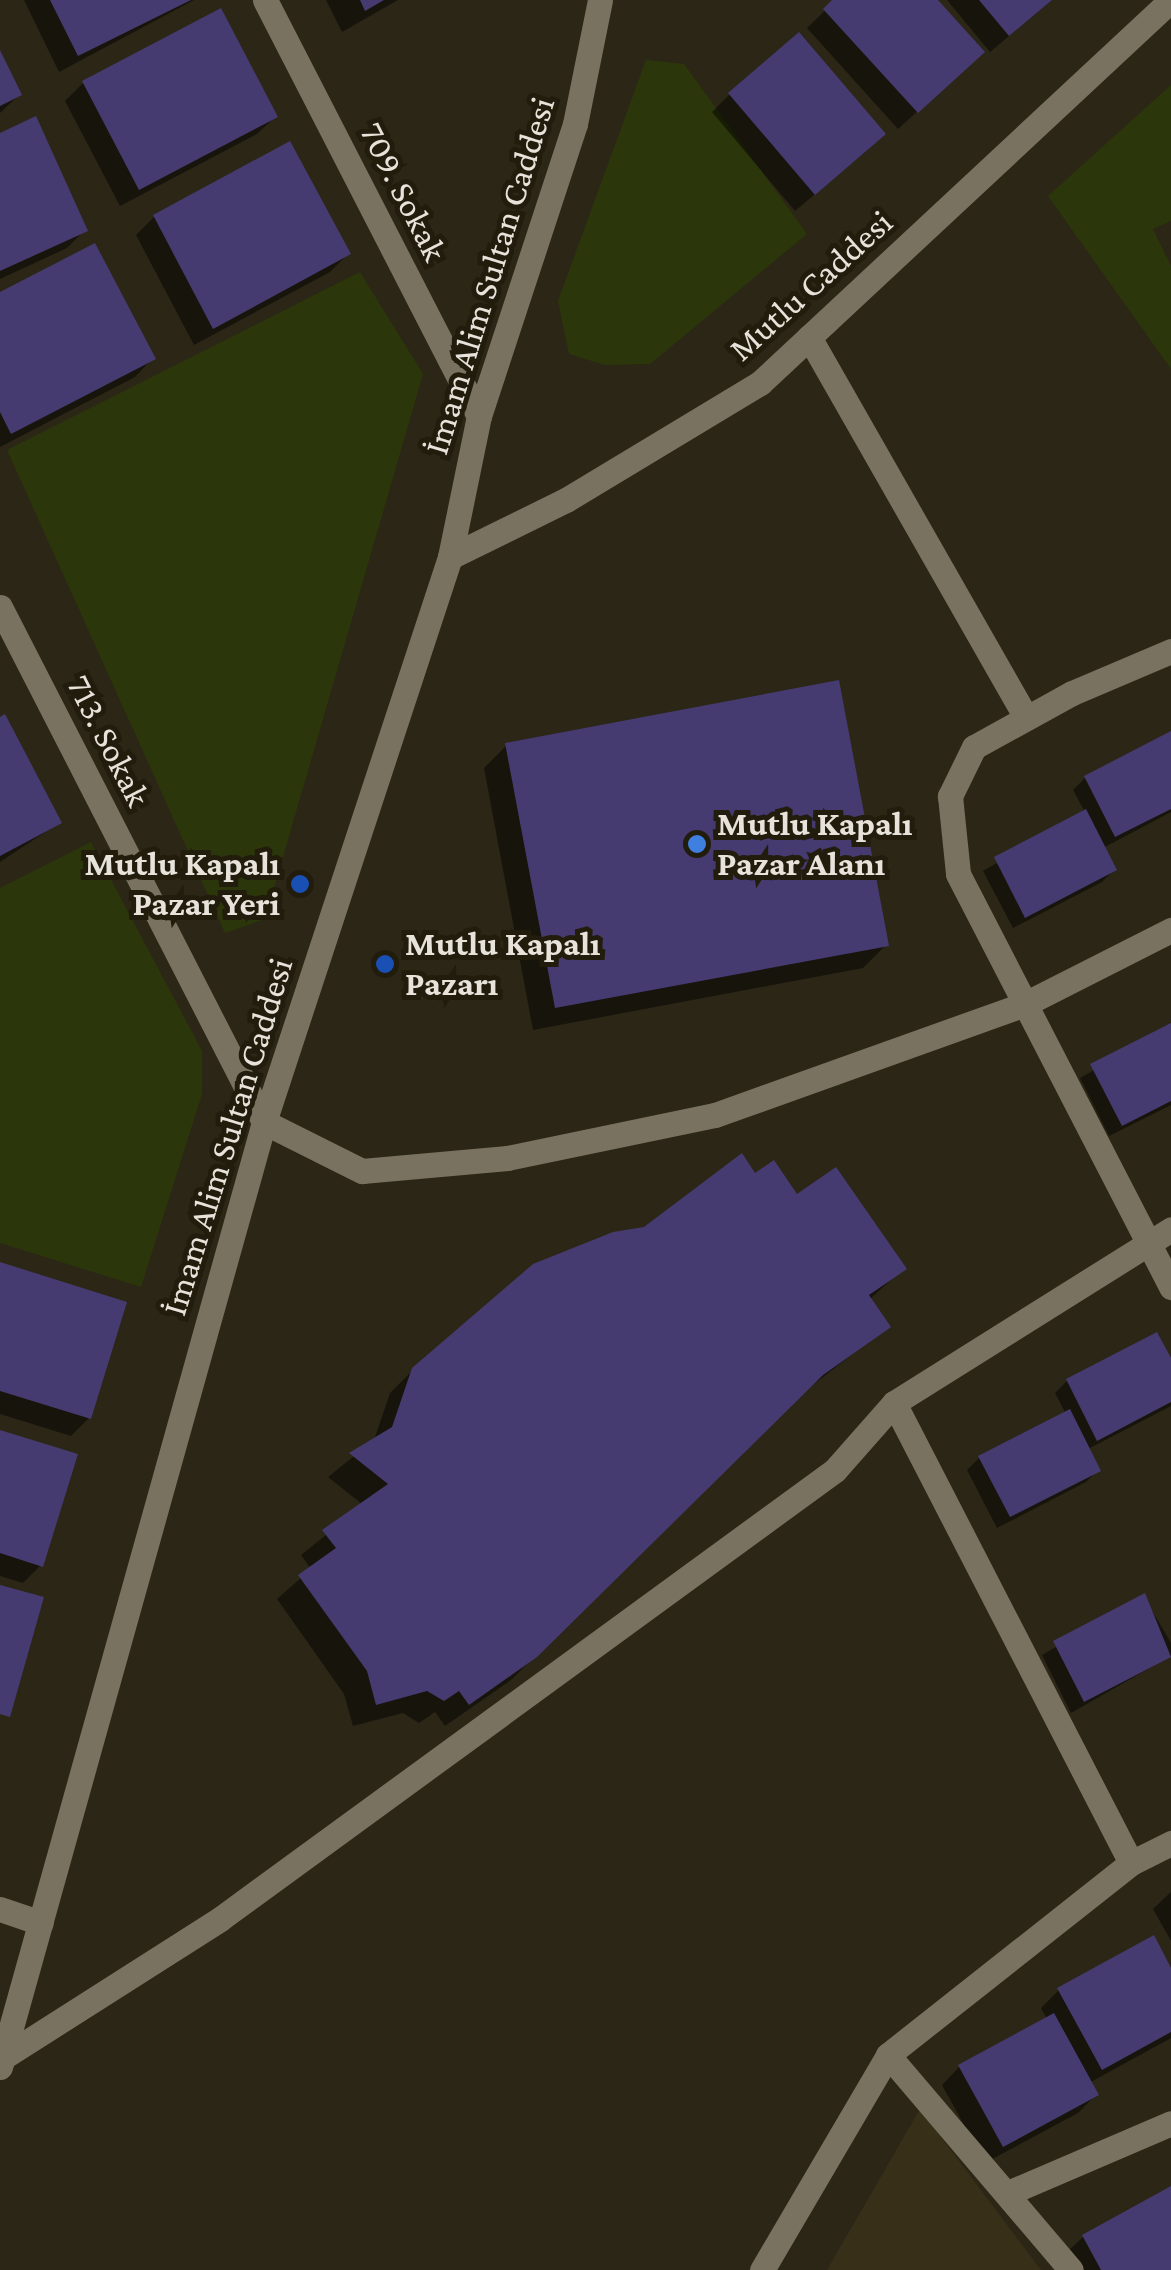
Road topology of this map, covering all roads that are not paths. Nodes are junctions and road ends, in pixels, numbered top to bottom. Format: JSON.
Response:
{"nodes":[{"id":1,"x":266,"y":0,"type":"edge"},
{"id":2,"x":600,"y":0,"type":"edge"},
{"id":3,"x":1171,"y":0,"type":"edge"},
{"id":4,"x":809,"y":337,"type":"junction"},
{"id":5,"x":479,"y":416,"type":"junction"},
{"id":6,"x":450,"y":557,"type":"junction"},
{"id":7,"x":0,"y":607,"type":"edge"},
{"id":8,"x":1171,"y":652,"type":"edge"},
{"id":9,"x":1026,"y":718,"type":"junction"},
{"id":10,"x":1171,"y":930,"type":"edge"},
{"id":11,"x":1023,"y":1005,"type":"junction"},
{"id":12,"x":264,"y":1122,"type":"junction"},
{"id":13,"x":1171,"y":1229,"type":"edge"},
{"id":14,"x":1146,"y":1242,"type":"junction"},
{"id":15,"x":1171,"y":1288,"type":"edge"},
{"id":16,"x":894,"y":1403,"type":"junction"},
{"id":17,"x":1171,"y":1843,"type":"edge"},
{"id":18,"x":1131,"y":1863,"type":"junction"},
{"id":19,"x":0,"y":1909,"type":"edge"},
{"id":20,"x":40,"y":1923,"type":"junction"},
{"id":21,"x":888,"y":2056,"type":"junction"},
{"id":22,"x":1,"y":2062,"type":"edge"},
{"id":23,"x":1171,"y":2123,"type":"edge"},
{"id":24,"x":1008,"y":2193,"type":"junction"},
{"id":25,"x":762,"y":2270,"type":"edge"},
{"id":26,"x":1071,"y":2270,"type":"edge"}],
"edges":[{"from":1,"to":5,"type":"street","name":"709. Sokak"},
{"from":2,"to":5,"type":"street","name":"İmam Alim Sultan Caddesi"},
{"from":3,"to":4,"type":"street","name":"Mutlu Caddesi"},
{"from":4,"to":6,"type":"street","name":"Mutlu Caddesi"},
{"from":4,"to":9,"type":"street"},
{"from":5,"to":6,"type":"street","name":"İmam Alim Sultan Caddesi"},
{"from":6,"to":12,"type":"street","name":"İmam Alim Sultan Caddesi"},
{"from":7,"to":12,"type":"street","name":"713. Sokak"},
{"from":8,"to":9,"type":"street"},
{"from":9,"to":11,"type":"street"},
{"from":10,"to":11,"type":"street"},
{"from":11,"to":12,"type":"street"},
{"from":11,"to":14,"type":"street"},
{"from":12,"to":20,"type":"street","name":"İmam Alim Sultan Caddesi"},
{"from":13,"to":14,"type":"street"},
{"from":14,"to":15,"type":"street"},
{"from":14,"to":16,"type":"street"},
{"from":16,"to":18,"type":"street"},
{"from":16,"to":22,"type":"street"},
{"from":17,"to":18,"type":"street"},
{"from":18,"to":21,"type":"street"},
{"from":19,"to":20,"type":"street"},
{"from":20,"to":22,"type":"street","name":"İmam Alim Sultan Caddesi"},
{"from":21,"to":24,"type":"street"},
{"from":21,"to":25,"type":"street"},
{"from":23,"to":24,"type":"street"},
{"from":24,"to":26,"type":"street"}]}
